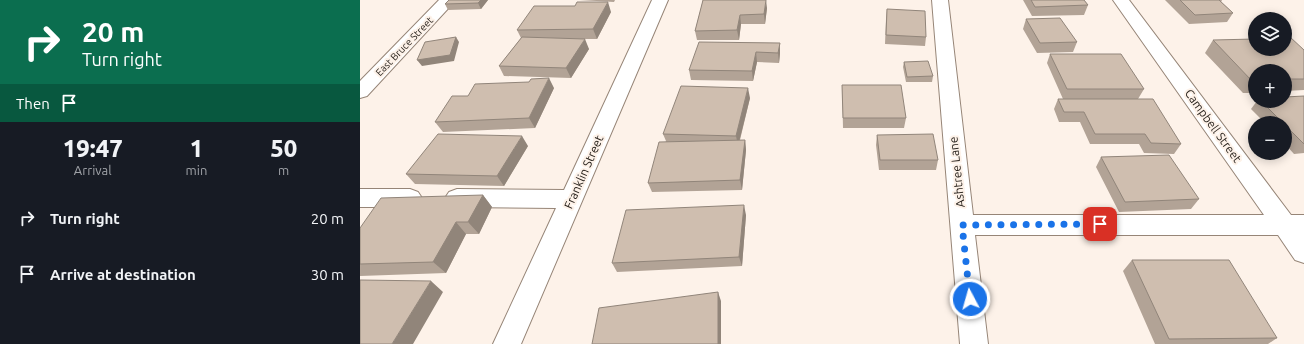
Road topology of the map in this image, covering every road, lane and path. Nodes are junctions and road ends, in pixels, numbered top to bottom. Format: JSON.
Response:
{"nodes":[{"id":1,"x":448,"y":0,"type":"edge"},
{"id":2,"x":660,"y":0,"type":"edge"},
{"id":3,"x":940,"y":0,"type":"edge"},
{"id":4,"x":1122,"y":0,"type":"edge"},
{"id":5,"x":362,"y":87,"type":"edge"},
{"id":6,"x":360,"y":198,"type":"edge"},
{"id":7,"x":572,"y":199,"type":"junction"},
{"id":8,"x":962,"y":225,"type":"junction"},
{"id":9,"x":1294,"y":225,"type":"edge"},
{"id":10,"x":1304,"y":252,"type":"edge"},
{"id":11,"x":507,"y":344,"type":"edge"},
{"id":12,"x":974,"y":344,"type":"edge"}],
"edges":[{"from":1,"to":5,"type":"street","name":"East Bruce Street"},
{"from":2,"to":7,"type":"street","name":"Franklin Street"},
{"from":3,"to":8,"type":"street","name":"Ashtree Lane"},
{"from":4,"to":9,"type":"street","name":"Campbell Street"},
{"from":6,"to":7,"type":"street"},
{"from":7,"to":11,"type":"street","name":"Franklin Street"},
{"from":8,"to":9,"type":"street"},
{"from":8,"to":12,"type":"street","name":"Ashtree Lane"},
{"from":9,"to":10,"type":"street","name":"Campbell Street"}]}
